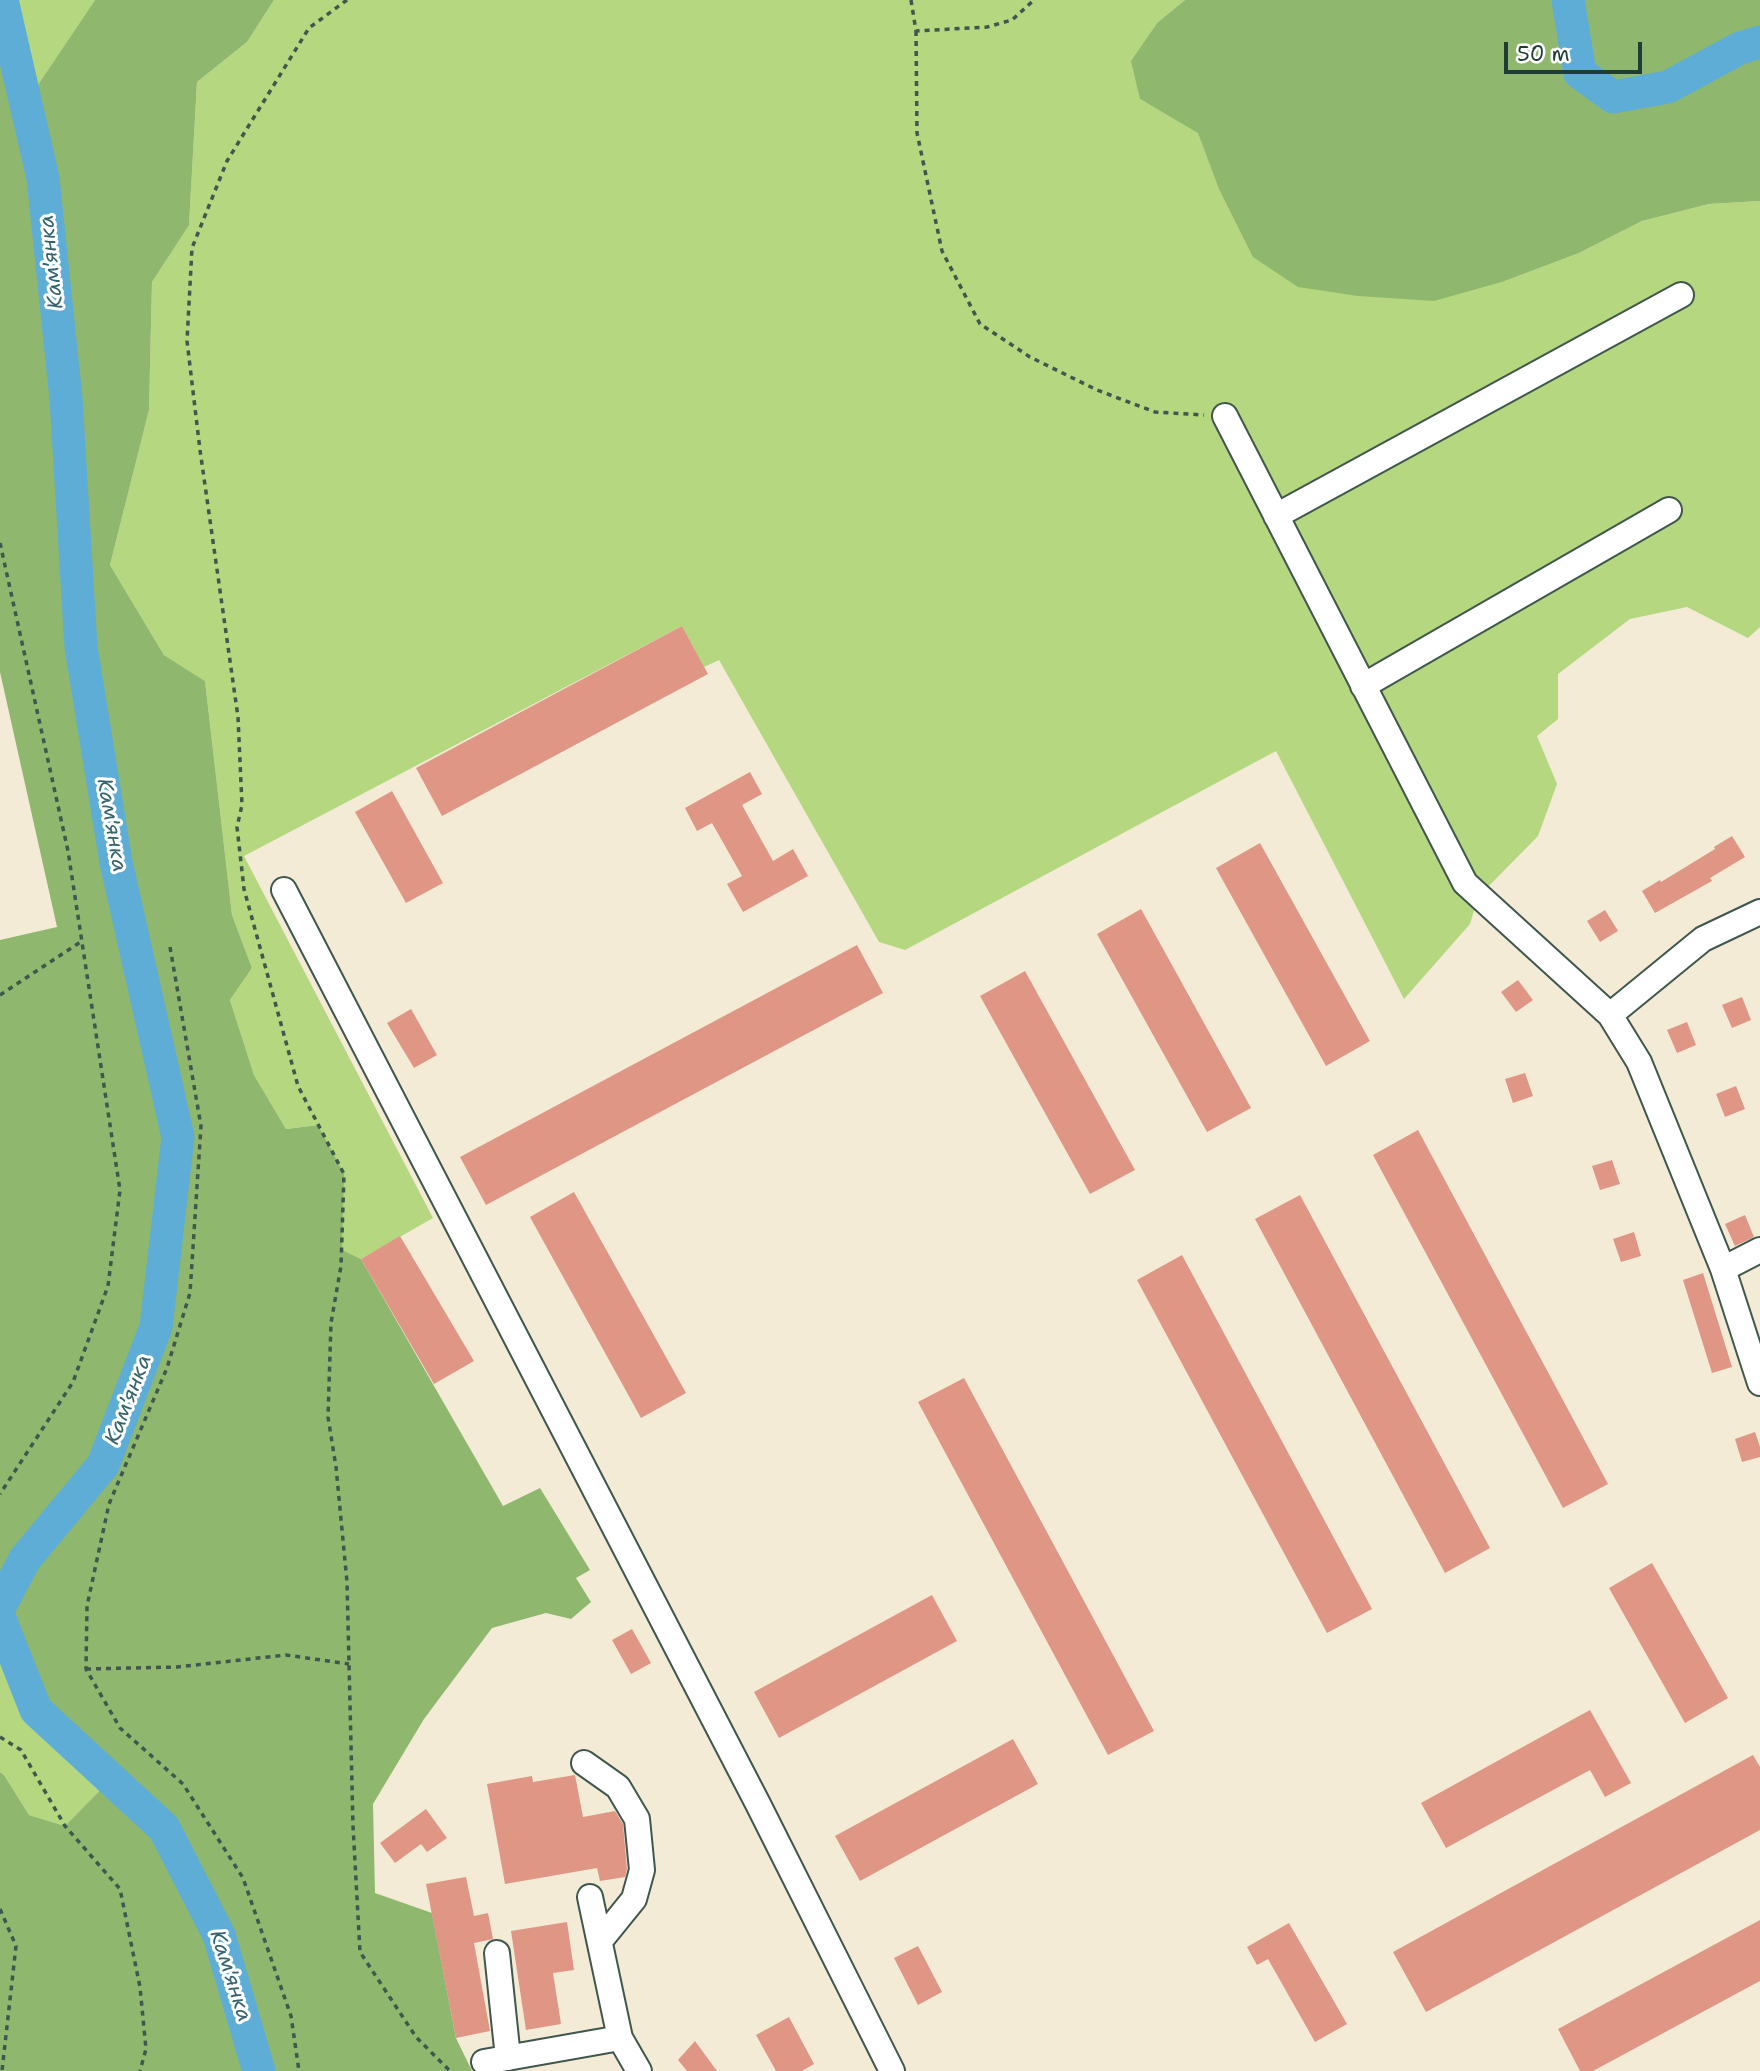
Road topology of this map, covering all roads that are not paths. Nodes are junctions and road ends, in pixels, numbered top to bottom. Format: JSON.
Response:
{"nodes":[{"id":1,"x":1681,"y":295,"type":"dead end"},
{"id":2,"x":1224,"y":416,"type":"road end"},
{"id":3,"x":1669,"y":510,"type":"dead end"},
{"id":4,"x":1276,"y":516,"type":"junction"},
{"id":5,"x":1363,"y":686,"type":"junction"},
{"id":6,"x":284,"y":890,"type":"dead end"},
{"id":7,"x":1760,"y":912,"type":"edge"},
{"id":8,"x":1610,"y":1015,"type":"junction"},
{"id":9,"x":1760,"y":1250,"type":"edge"},
{"id":10,"x":1723,"y":1269,"type":"junction"},
{"id":11,"x":1760,"y":1383,"type":"edge"},
{"id":12,"x":584,"y":1763,"type":"dead end"},
{"id":13,"x":590,"y":1897,"type":"dead end"},
{"id":14,"x":600,"y":1941,"type":"junction"},
{"id":15,"x":497,"y":1953,"type":"dead end"},
{"id":16,"x":620,"y":2038,"type":"junction"},
{"id":17,"x":639,"y":2071,"type":"edge"},
{"id":18,"x":892,"y":2071,"type":"edge"}],
"edges":[{"from":1,"to":4,"type":"street"},
{"from":2,"to":4,"type":"street"},
{"from":3,"to":5,"type":"street"},
{"from":4,"to":5,"type":"street"},
{"from":5,"to":8,"type":"street"},
{"from":6,"to":18,"type":"street"},
{"from":7,"to":8,"type":"street"},
{"from":8,"to":10,"type":"street"},
{"from":9,"to":10,"type":"street"},
{"from":10,"to":11,"type":"street"},
{"from":12,"to":14,"type":"street"},
{"from":13,"to":14,"type":"street"},
{"from":14,"to":16,"type":"street"},
{"from":15,"to":16,"type":"street"},
{"from":16,"to":17,"type":"street"}]}
